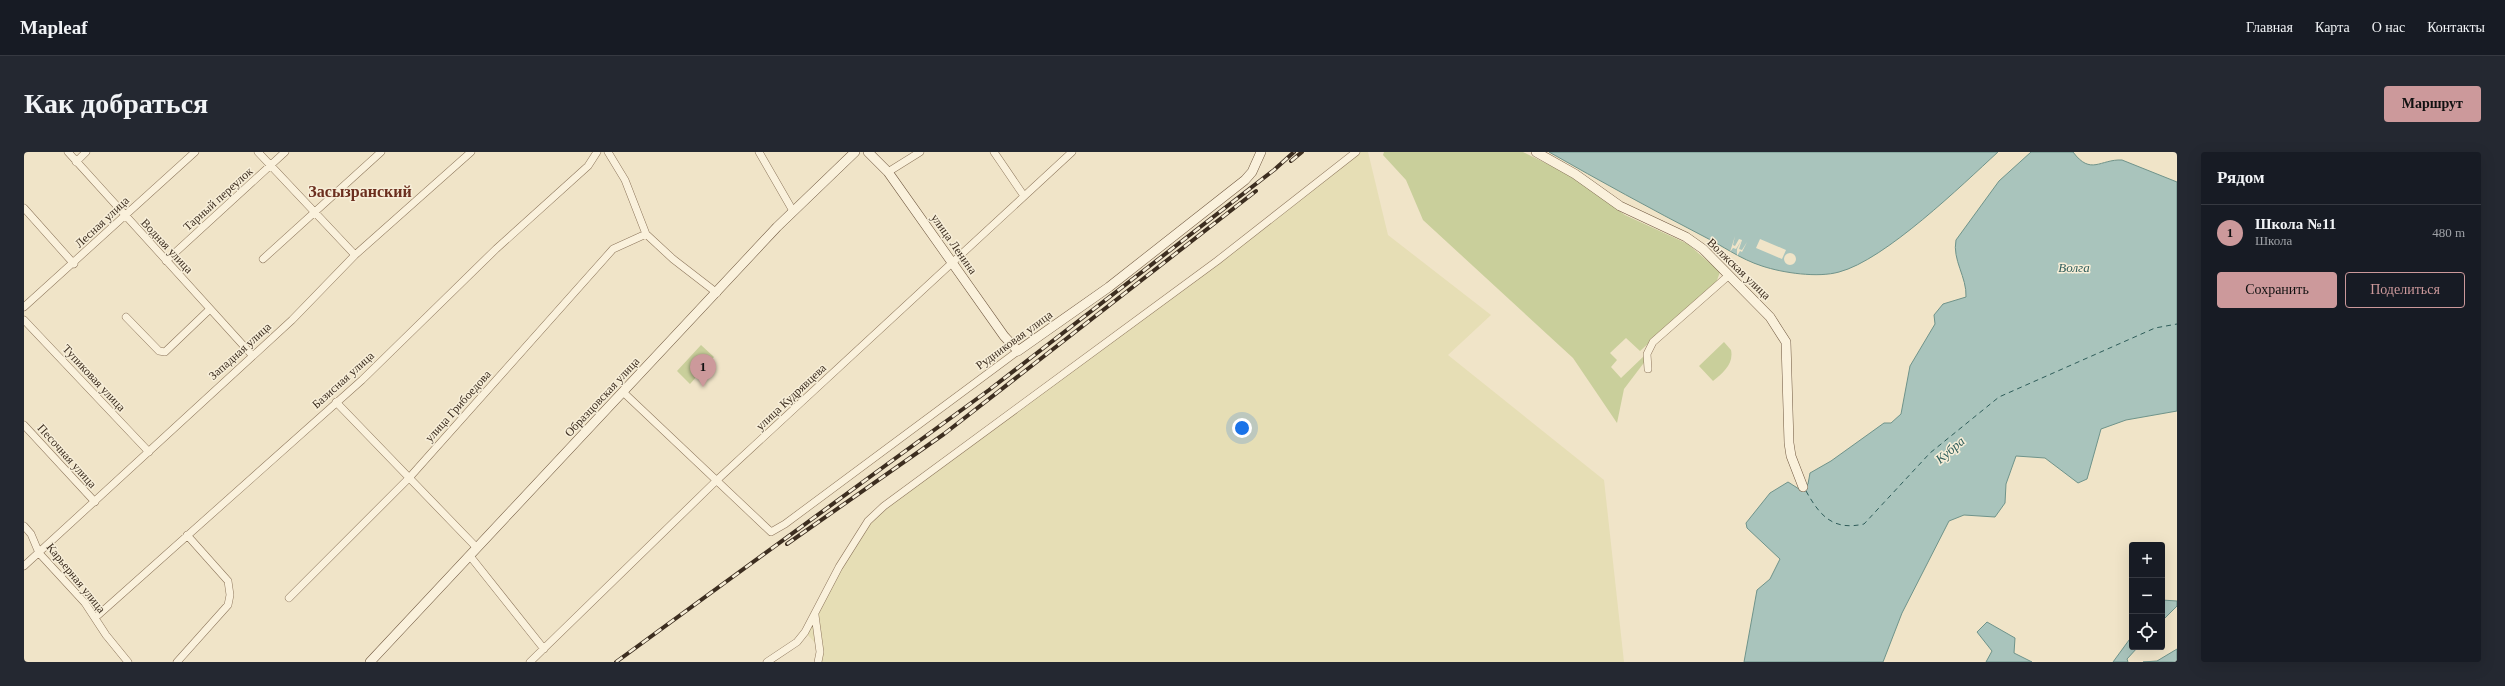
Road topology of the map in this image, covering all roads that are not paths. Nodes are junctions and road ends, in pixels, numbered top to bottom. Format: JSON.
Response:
{"nodes":[{"id":1,"x":68,"y":152,"type":"edge"},
{"id":2,"x":86,"y":152,"type":"edge"},
{"id":3,"x":195,"y":152,"type":"edge"},
{"id":4,"x":258,"y":152,"type":"edge"},
{"id":5,"x":285,"y":152,"type":"edge"},
{"id":6,"x":382,"y":152,"type":"edge"},
{"id":7,"x":471,"y":152,"type":"edge"},
{"id":8,"x":597,"y":152,"type":"edge"},
{"id":9,"x":608,"y":152,"type":"edge"},
{"id":10,"x":759,"y":152,"type":"edge"},
{"id":11,"x":855,"y":152,"type":"edge"},
{"id":12,"x":868,"y":152,"type":"edge"},
{"id":13,"x":920,"y":152,"type":"edge"},
{"id":14,"x":994,"y":152,"type":"edge"},
{"id":15,"x":1072,"y":152,"type":"edge"},
{"id":16,"x":1261,"y":152,"type":"edge"},
{"id":17,"x":1356,"y":152,"type":"edge"},
{"id":18,"x":1536,"y":152,"type":"edge"},
{"id":19,"x":76,"y":162,"type":"junction"},
{"id":20,"x":271,"y":166,"type":"junction"},
{"id":21,"x":888,"y":172,"type":"junction"},
{"id":22,"x":1024,"y":196,"type":"junction"},
{"id":23,"x":24,"y":208,"type":"edge"},
{"id":24,"x":315,"y":212,"type":"junction"},
{"id":25,"x":793,"y":212,"type":"junction"},
{"id":26,"x":124,"y":216,"type":"junction"},
{"id":27,"x":646,"y":234,"type":"junction"},
{"id":28,"x":355,"y":255,"type":"junction"},
{"id":29,"x":263,"y":259,"type":"dead end"},
{"id":30,"x":166,"y":261,"type":"junction"},
{"id":31,"x":952,"y":263,"type":"junction"},
{"id":32,"x":74,"y":264,"type":"junction"},
{"id":33,"x":1728,"y":276,"type":"junction"},
{"id":34,"x":717,"y":293,"type":"junction"},
{"id":35,"x":24,"y":307,"type":"edge"},
{"id":36,"x":210,"y":310,"type":"junction"},
{"id":37,"x":126,"y":317,"type":"dead end"},
{"id":38,"x":24,"y":320,"type":"edge"},
{"id":39,"x":1018,"y":351,"type":"junction"},
{"id":40,"x":252,"y":355,"type":"junction"},
{"id":41,"x":1648,"y":369,"type":"dead end"},
{"id":42,"x":623,"y":392,"type":"junction"},
{"id":43,"x":336,"y":402,"type":"junction"},
{"id":44,"x":24,"y":425,"type":"edge"},
{"id":45,"x":149,"y":452,"type":"junction"},
{"id":46,"x":409,"y":478,"type":"junction"},
{"id":47,"x":717,"y":480,"type":"junction"},
{"id":48,"x":1803,"y":487,"type":"dead end"},
{"id":49,"x":95,"y":502,"type":"junction"},
{"id":50,"x":24,"y":526,"type":"edge"},
{"id":51,"x":186,"y":535,"type":"junction"},
{"id":52,"x":477,"y":548,"type":"junction"},
{"id":53,"x":39,"y":553,"type":"junction"},
{"id":54,"x":470,"y":556,"type":"junction"},
{"id":55,"x":24,"y":566,"type":"edge"},
{"id":56,"x":289,"y":598,"type":"dead end"},
{"id":57,"x":815,"y":614,"type":"junction"},
{"id":58,"x":96,"y":617,"type":"junction"},
{"id":59,"x":544,"y":649,"type":"junction"},
{"id":60,"x":128,"y":662,"type":"edge"},
{"id":61,"x":177,"y":662,"type":"edge"},
{"id":62,"x":370,"y":662,"type":"edge"},
{"id":63,"x":530,"y":662,"type":"edge"},
{"id":64,"x":767,"y":662,"type":"edge"},
{"id":65,"x":818,"y":662,"type":"edge"}],
"edges":[{"from":1,"to":19,"type":"street","name":"Водная улица"},
{"from":2,"to":19,"type":"street"},
{"from":3,"to":26,"type":"street","name":"Лесная улица"},
{"from":4,"to":20,"type":"street"},
{"from":5,"to":20,"type":"street","name":"Тарный переулок"},
{"from":6,"to":24,"type":"street"},
{"from":7,"to":28,"type":"street","name":"Западная улица"},
{"from":8,"to":43,"type":"street","name":"Базисная улица"},
{"from":9,"to":27,"type":"street"},
{"from":10,"to":25,"type":"street"},
{"from":11,"to":25,"type":"street","name":"Образцовская улица"},
{"from":12,"to":21,"type":"street","name":"улица Ленина"},
{"from":13,"to":21,"type":"street"},
{"from":14,"to":22,"type":"street"},
{"from":15,"to":22,"type":"street","name":"улица Кудрявцева"},
{"from":16,"to":39,"type":"street","name":"Рудниковая улица"},
{"from":17,"to":57,"type":"street"},
{"from":18,"to":33,"type":"street","name":"Волжская улица"},
{"from":19,"to":26,"type":"street","name":"Водная улица"},
{"from":20,"to":24,"type":"street"},
{"from":20,"to":30,"type":"street","name":"Тарный переулок"},
{"from":21,"to":31,"type":"street","name":"улица Ленина"},
{"from":22,"to":31,"type":"street","name":"улица Кудрявцева"},
{"from":23,"to":32,"type":"street"},
{"from":24,"to":28,"type":"street"},
{"from":24,"to":29,"type":"street"},
{"from":25,"to":34,"type":"street","name":"Образцовская улица"},
{"from":26,"to":30,"type":"street","name":"Водная улица"},
{"from":26,"to":32,"type":"street","name":"Лесная улица"},
{"from":27,"to":34,"type":"street"},
{"from":27,"to":46,"type":"street","name":"улица Грибоедова"},
{"from":28,"to":40,"type":"street","name":"Западная улица"},
{"from":30,"to":36,"type":"street","name":"Водная улица"},
{"from":31,"to":39,"type":"street","name":"улица Ленина"},
{"from":31,"to":47,"type":"street","name":"улица Кудрявцева"},
{"from":32,"to":35,"type":"street","name":"Лесная улица"},
{"from":33,"to":41,"type":"street"},
{"from":33,"to":48,"type":"street","name":"Волжская улица"},
{"from":34,"to":42,"type":"street","name":"Образцовская улица"},
{"from":36,"to":37,"type":"street"},
{"from":36,"to":40,"type":"street","name":"Водная улица"},
{"from":38,"to":45,"type":"street","name":"Тупиковая улица"},
{"from":39,"to":47,"type":"street","name":"Рудниковая улица"},
{"from":40,"to":45,"type":"street","name":"Западная улица"},
{"from":42,"to":47,"type":"street"},
{"from":42,"to":52,"type":"street","name":"Образцовская улица"},
{"from":43,"to":46,"type":"street"},
{"from":43,"to":51,"type":"street","name":"Базисная улица"},
{"from":44,"to":49,"type":"street","name":"Песочная улица"},
{"from":45,"to":49,"type":"street","name":"Западная улица"},
{"from":46,"to":52,"type":"street"},
{"from":46,"to":56,"type":"street","name":"улица Грибоедова"},
{"from":47,"to":59,"type":"street","name":"улица Кудрявцева"},
{"from":49,"to":53,"type":"street","name":"Западная улица"},
{"from":50,"to":53,"type":"street","name":"Карьерная улица"},
{"from":51,"to":58,"type":"street","name":"Базисная улица"},
{"from":51,"to":61,"type":"street"},
{"from":52,"to":54,"type":"street","name":"Образцовская улица"},
{"from":53,"to":55,"type":"street","name":"Западная улица"},
{"from":53,"to":58,"type":"street","name":"Карьерная улица"},
{"from":54,"to":59,"type":"street"},
{"from":54,"to":62,"type":"street","name":"Образцовская улица"},
{"from":57,"to":64,"type":"street"},
{"from":57,"to":65,"type":"street"},
{"from":58,"to":60,"type":"street","name":"Карьерная улица"},
{"from":59,"to":63,"type":"street","name":"улица Кудрявцева"}]}
